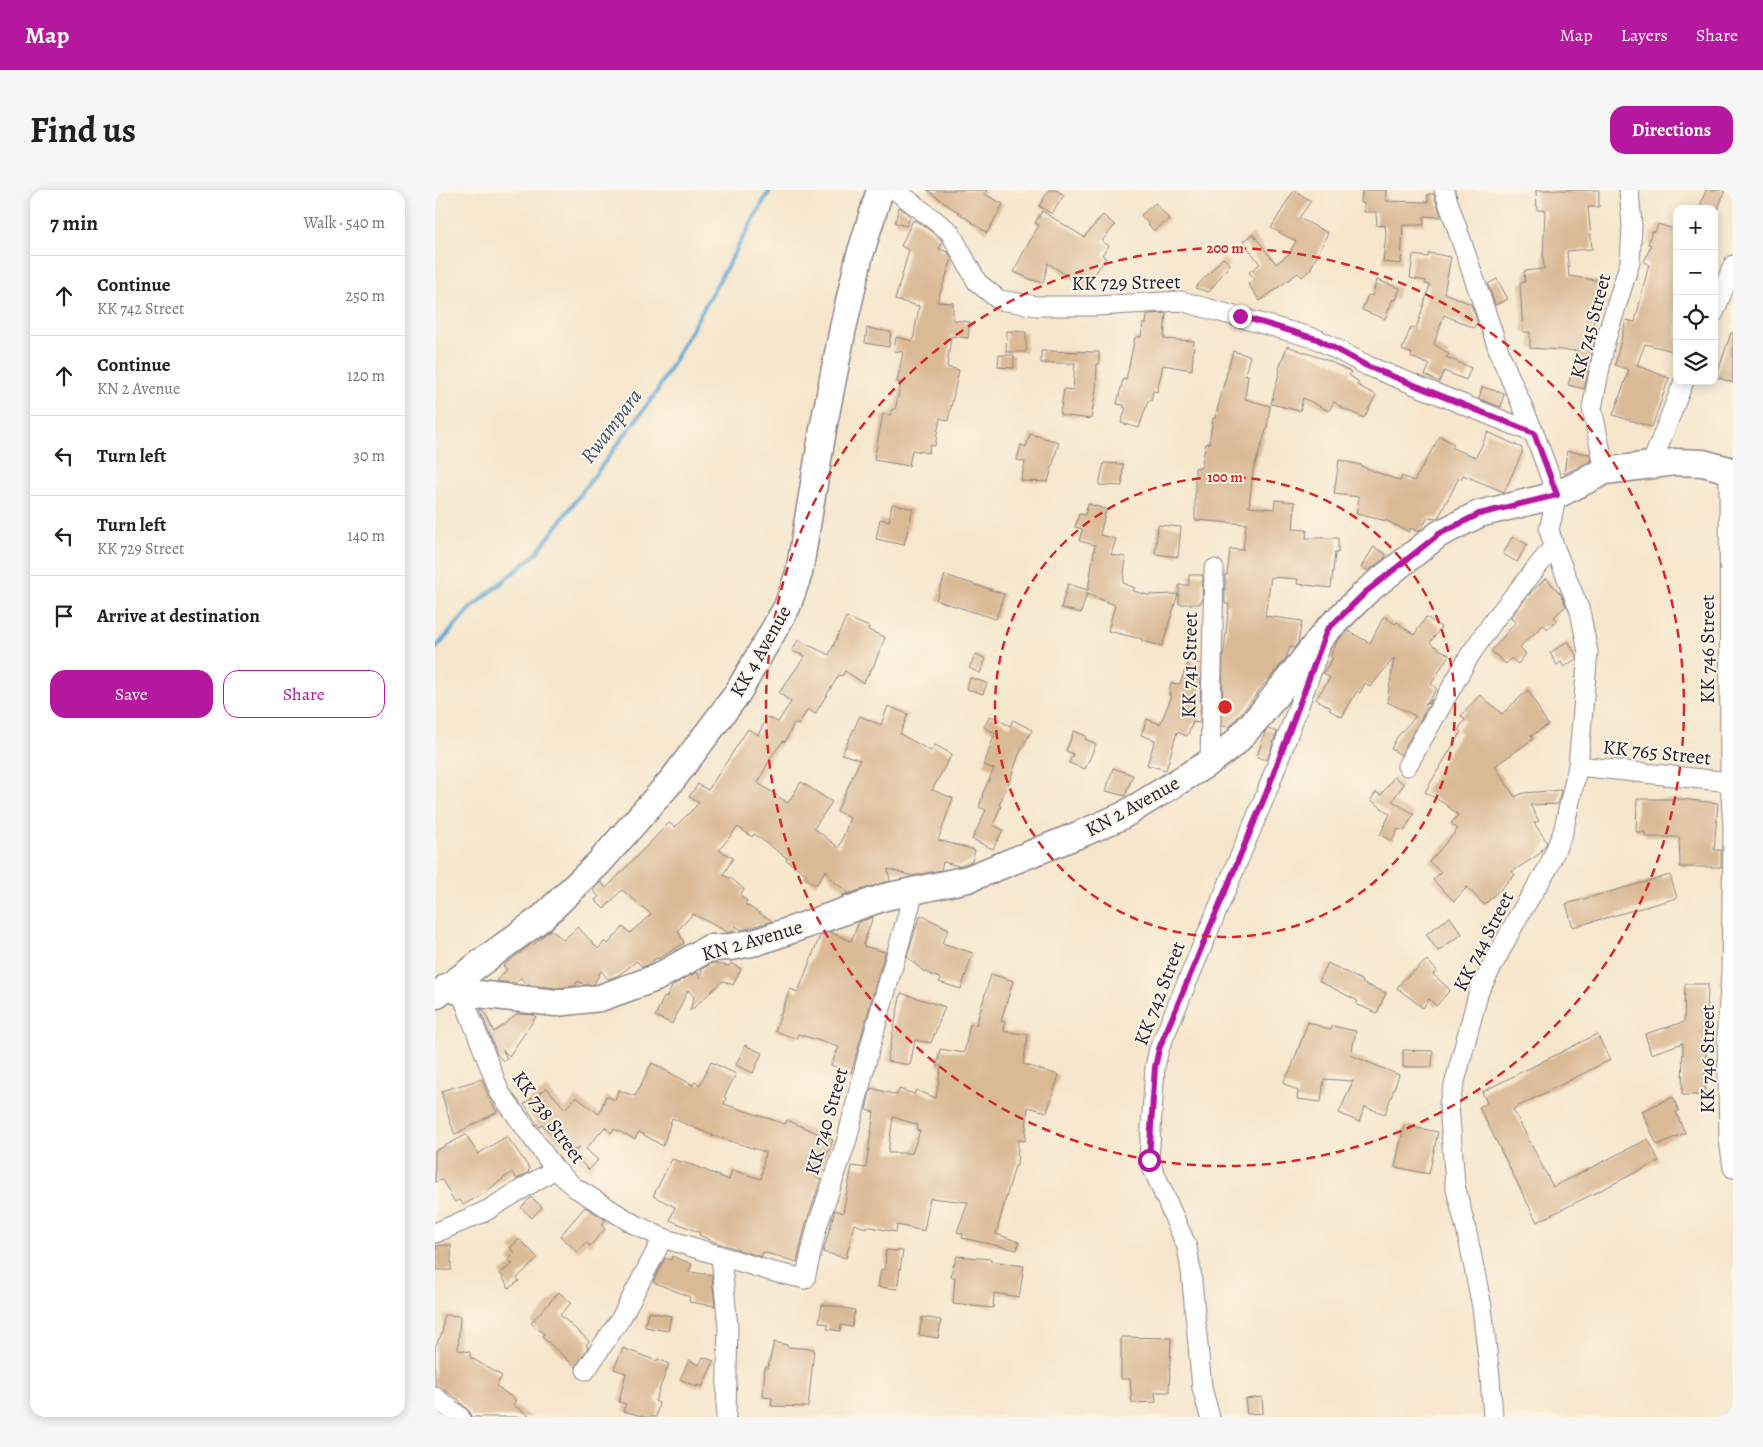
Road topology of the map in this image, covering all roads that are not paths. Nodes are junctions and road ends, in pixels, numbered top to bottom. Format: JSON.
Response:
{"nodes":[{"id":1,"x":880,"y":190,"type":"edge"},
{"id":2,"x":895,"y":190,"type":"edge"},
{"id":3,"x":1444,"y":190,"type":"edge"},
{"id":4,"x":1629,"y":190,"type":"edge"},
{"id":5,"x":1733,"y":265,"type":"edge"},
{"id":6,"x":1718,"y":303,"type":"edge"},
{"id":7,"x":1681,"y":385,"type":"edge"},
{"id":8,"x":1534,"y":433,"type":"junction"},
{"id":9,"x":1651,"y":465,"type":"junction"},
{"id":10,"x":1605,"y":472,"type":"junction"},
{"id":11,"x":1731,"y":472,"type":"edge"},
{"id":12,"x":1557,"y":495,"type":"junction"},
{"id":13,"x":1554,"y":546,"type":"junction"},
{"id":14,"x":1214,"y":569,"type":"dead end"},
{"id":15,"x":1327,"y":630,"type":"junction"},
{"id":16,"x":1209,"y":762,"type":"junction"},
{"id":17,"x":1407,"y":766,"type":"dead end"},
{"id":18,"x":1578,"y":766,"type":"junction"},
{"id":19,"x":1730,"y":782,"type":"junction"},
{"id":20,"x":1733,"y":829,"type":"edge"},
{"id":21,"x":914,"y":892,"type":"junction"},
{"id":22,"x":448,"y":992,"type":"edge"},
{"id":23,"x":1733,"y":1168,"type":"edge"},
{"id":24,"x":555,"y":1169,"type":"junction"},
{"id":25,"x":435,"y":1233,"type":"edge"},
{"id":26,"x":663,"y":1238,"type":"junction"},
{"id":27,"x":721,"y":1256,"type":"junction"},
{"id":28,"x":586,"y":1370,"type":"dead end"},
{"id":29,"x":435,"y":1397,"type":"edge"},
{"id":30,"x":460,"y":1417,"type":"edge"},
{"id":31,"x":726,"y":1417,"type":"edge"},
{"id":32,"x":1210,"y":1417,"type":"edge"},
{"id":33,"x":1493,"y":1417,"type":"edge"}],
"edges":[{"from":1,"to":22,"type":"street","name":"KK 4 Avenue"},
{"from":2,"to":8,"type":"street","name":"KK 729 Street"},
{"from":3,"to":8,"type":"street"},
{"from":4,"to":10,"type":"street","name":"KK 745 Street"},
{"from":5,"to":6,"type":"street"},
{"from":7,"to":9,"type":"street"},
{"from":8,"to":12,"type":"street"},
{"from":9,"to":10,"type":"street","name":"KN 2 Avenue"},
{"from":9,"to":11,"type":"street","name":"KN 2 Avenue"},
{"from":10,"to":12,"type":"street","name":"KN 2 Avenue"},
{"from":11,"to":19,"type":"street","name":"KK 746 Street"},
{"from":12,"to":13,"type":"street","name":"KK 744 Street"},
{"from":12,"to":15,"type":"street","name":"KN 2 Avenue"},
{"from":13,"to":17,"type":"street"},
{"from":13,"to":18,"type":"street","name":"KK 744 Street"},
{"from":14,"to":16,"type":"street","name":"KK 741 Street"},
{"from":15,"to":16,"type":"street","name":"KN 2 Avenue"},
{"from":15,"to":32,"type":"street","name":"KK 742 Street"},
{"from":16,"to":21,"type":"street","name":"KN 2 Avenue"},
{"from":18,"to":19,"type":"street","name":"KK 765 Street"},
{"from":18,"to":33,"type":"street","name":"KK 744 Street"},
{"from":19,"to":20,"type":"street","name":"KK 746 Street"},
{"from":20,"to":23,"type":"street","name":"KK 746 Street"},
{"from":21,"to":22,"type":"street","name":"KN 2 Avenue"},
{"from":21,"to":27,"type":"street","name":"KK 740 Street"},
{"from":22,"to":24,"type":"street","name":"KK 738 Street"},
{"from":24,"to":25,"type":"street"},
{"from":24,"to":26,"type":"street","name":"KK 738 Street"},
{"from":26,"to":27,"type":"street","name":"KK 738 Street"},
{"from":26,"to":28,"type":"street"},
{"from":27,"to":31,"type":"street"},
{"from":29,"to":30,"type":"street"}]}
